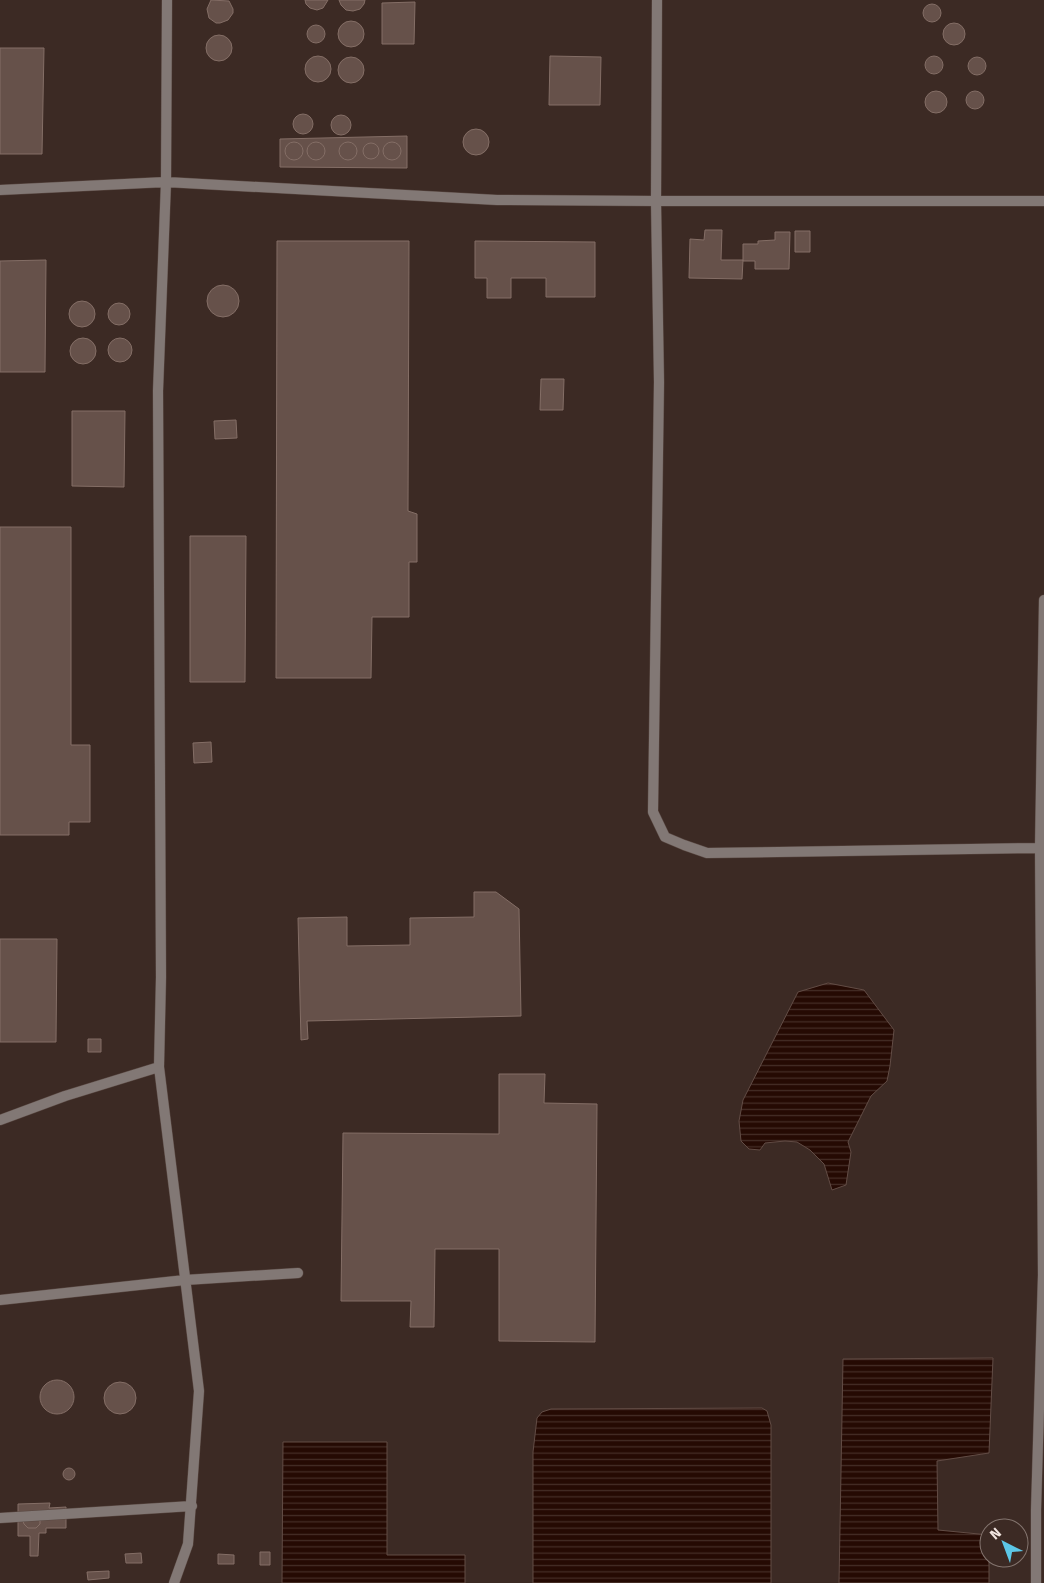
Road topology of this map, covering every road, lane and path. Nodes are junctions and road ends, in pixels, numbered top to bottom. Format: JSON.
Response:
{"nodes":[{"id":1,"x":167,"y":0,"type":"edge"},
{"id":2,"x":657,"y":0,"type":"edge"},
{"id":3,"x":166,"y":182,"type":"junction"},
{"id":4,"x":0,"y":190,"type":"edge"},
{"id":5,"x":1044,"y":200,"type":"edge"},
{"id":6,"x":656,"y":202,"type":"junction"},
{"id":7,"x":1044,"y":600,"type":"edge"},
{"id":8,"x":1042,"y":848,"type":"edge"},
{"id":9,"x":159,"y":1067,"type":"junction"},
{"id":10,"x":1043,"y":1097,"type":"edge"},
{"id":11,"x":0,"y":1120,"type":"edge"},
{"id":12,"x":298,"y":1273,"type":"dead end"},
{"id":13,"x":1043,"y":1275,"type":"edge"},
{"id":14,"x":185,"y":1280,"type":"junction"},
{"id":15,"x":0,"y":1300,"type":"edge"},
{"id":16,"x":192,"y":1506,"type":"junction"},
{"id":17,"x":1040,"y":1511,"type":"edge"},
{"id":18,"x":0,"y":1518,"type":"edge"},
{"id":19,"x":174,"y":1583,"type":"edge"},
{"id":20,"x":1036,"y":1583,"type":"edge"}],
"edges":[{"from":1,"to":3,"type":"lane"},
{"from":2,"to":6,"type":"lane"},
{"from":3,"to":4,"type":"lane"},
{"from":3,"to":6,"type":"lane"},
{"from":3,"to":9,"type":"lane"},
{"from":5,"to":6,"type":"lane"},
{"from":6,"to":8,"type":"lane"},
{"from":7,"to":8,"type":"lane"},
{"from":8,"to":10,"type":"lane"},
{"from":9,"to":11,"type":"lane"},
{"from":9,"to":14,"type":"lane"},
{"from":10,"to":13,"type":"lane"},
{"from":12,"to":14,"type":"lane"},
{"from":13,"to":17,"type":"lane"},
{"from":14,"to":15,"type":"lane"},
{"from":14,"to":16,"type":"lane"},
{"from":16,"to":18,"type":"lane"},
{"from":16,"to":19,"type":"lane"},
{"from":17,"to":20,"type":"lane"}]}
